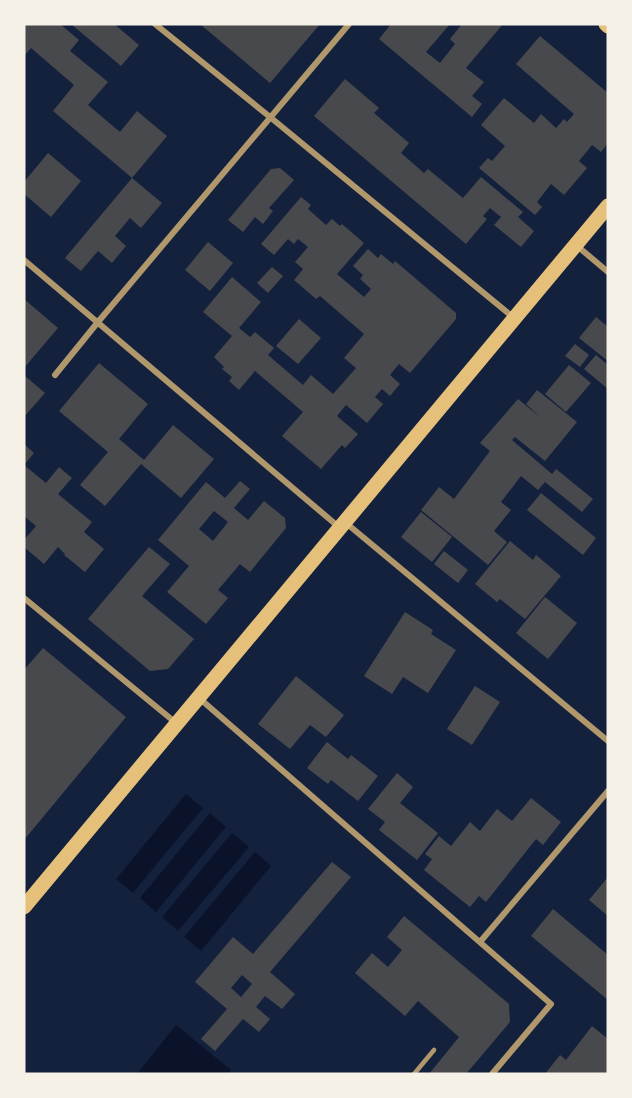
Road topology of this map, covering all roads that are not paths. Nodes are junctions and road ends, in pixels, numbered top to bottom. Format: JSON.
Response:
{"nodes":[{"id":1,"x":154,"y":24,"type":"edge"},
{"id":2,"x":349,"y":24,"type":"edge"},
{"id":3,"x":270,"y":117,"type":"junction"},
{"id":4,"x":608,"y":206,"type":"edge"},
{"id":5,"x":576,"y":245,"type":"junction"},
{"id":6,"x":24,"y":260,"type":"edge"},
{"id":7,"x":608,"y":272,"type":"edge"},
{"id":8,"x":514,"y":319,"type":"junction"},
{"id":9,"x":98,"y":322,"type":"junction"},
{"id":10,"x":55,"y":375,"type":"dead end"},
{"id":11,"x":343,"y":525,"type":"junction"},
{"id":12,"x":24,"y":597,"type":"edge"},
{"id":13,"x":198,"y":698,"type":"junction"},
{"id":14,"x":177,"y":724,"type":"junction"},
{"id":15,"x":608,"y":741,"type":"edge"},
{"id":16,"x":608,"y":791,"type":"edge"},
{"id":17,"x":24,"y":908,"type":"edge"},
{"id":18,"x":480,"y":942,"type":"junction"},
{"id":19,"x":434,"y":1050,"type":"dead end"},
{"id":20,"x":414,"y":1074,"type":"edge"},
{"id":21,"x":492,"y":1074,"type":"edge"}],
"edges":[{"from":1,"to":3,"type":"street"},
{"from":2,"to":3,"type":"street"},
{"from":3,"to":8,"type":"street"},
{"from":3,"to":9,"type":"street"},
{"from":4,"to":5,"type":"main road"},
{"from":5,"to":7,"type":"street"},
{"from":5,"to":8,"type":"main road"},
{"from":6,"to":9,"type":"street"},
{"from":8,"to":11,"type":"main road"},
{"from":9,"to":10,"type":"street"},
{"from":9,"to":11,"type":"street"},
{"from":11,"to":13,"type":"main road"},
{"from":11,"to":15,"type":"street"},
{"from":12,"to":14,"type":"street"},
{"from":13,"to":14,"type":"main road"},
{"from":13,"to":18,"type":"street"},
{"from":14,"to":17,"type":"main road"},
{"from":16,"to":18,"type":"street"},
{"from":18,"to":21,"type":"street"},
{"from":19,"to":20,"type":"lane"}]}
